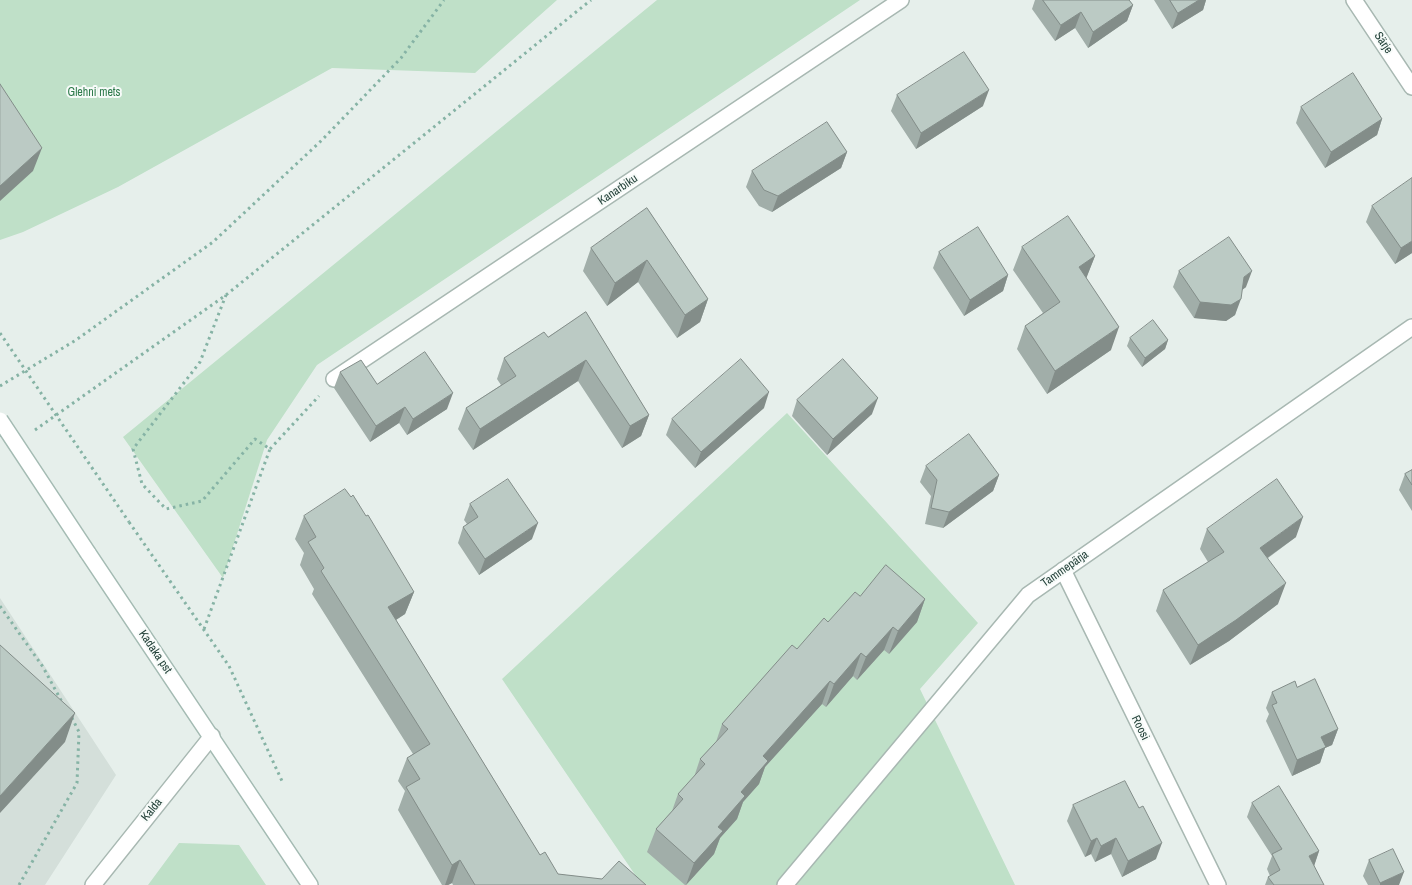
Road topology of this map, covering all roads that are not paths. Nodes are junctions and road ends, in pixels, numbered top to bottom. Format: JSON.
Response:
{"nodes":[{"id":1,"x":901,"y":0,"type":"edge"},
{"id":2,"x":1354,"y":0,"type":"edge"},
{"id":3,"x":1412,"y":86,"type":"edge"},
{"id":4,"x":1412,"y":327,"type":"edge"},
{"id":5,"x":334,"y":379,"type":"road end"},
{"id":6,"x":0,"y":420,"type":"edge"},
{"id":7,"x":1063,"y":570,"type":"junction"},
{"id":8,"x":212,"y":736,"type":"junction"},
{"id":9,"x":93,"y":885,"type":"edge"},
{"id":10,"x":310,"y":885,"type":"edge"},
{"id":11,"x":785,"y":885,"type":"edge"},
{"id":12,"x":1218,"y":885,"type":"edge"}],
"edges":[{"from":1,"to":5,"type":"street","name":"Kanarbiku"},
{"from":2,"to":3,"type":"street","name":"Särje"},
{"from":4,"to":7,"type":"street","name":"Tammepärja"},
{"from":6,"to":8,"type":"street","name":"Kadaka pst","bridge":true},
{"from":7,"to":11,"type":"street","name":"Tammepärja"},
{"from":7,"to":12,"type":"street","name":"Roosi"},
{"from":8,"to":9,"type":"street","name":"Kalda"},
{"from":8,"to":10,"type":"street","name":"Kadaka pst"}]}
